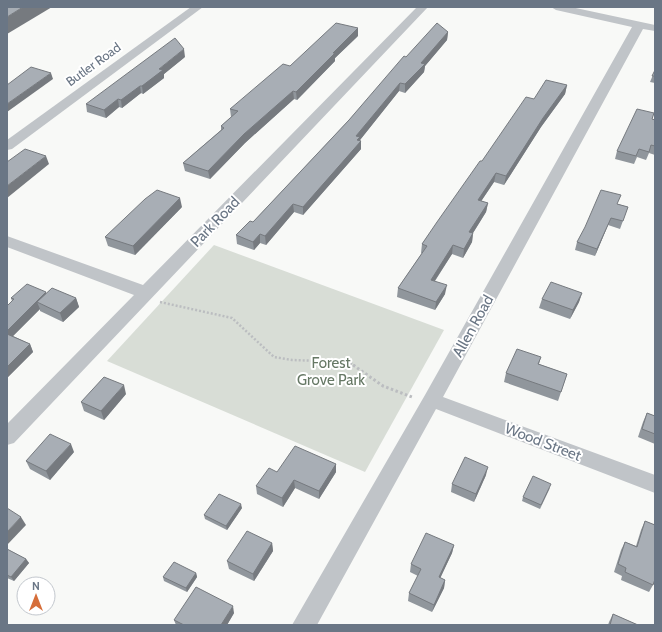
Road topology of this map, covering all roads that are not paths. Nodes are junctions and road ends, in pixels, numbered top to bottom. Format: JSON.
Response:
{"nodes":[{"id":1,"x":198,"y":7,"type":"edge"},
{"id":2,"x":423,"y":7,"type":"edge"},
{"id":3,"x":556,"y":7,"type":"edge"},
{"id":4,"x":647,"y":26,"type":"edge"},
{"id":5,"x":7,"y":146,"type":"edge"},
{"id":6,"x":7,"y":241,"type":"edge"},
{"id":7,"x":145,"y":295,"type":"junction"},
{"id":8,"x":432,"y":400,"type":"junction"},
{"id":9,"x":7,"y":437,"type":"edge"},
{"id":10,"x":655,"y":484,"type":"edge"},
{"id":11,"x":304,"y":625,"type":"edge"}],
"edges":[{"from":1,"to":5,"type":"street","name":"Butler Road"},
{"from":2,"to":7,"type":"street","name":"Park Road"},
{"from":3,"to":4,"type":"street"},
{"from":4,"to":8,"type":"street","name":"Allen Road"},
{"from":6,"to":7,"type":"street"},
{"from":7,"to":9,"type":"street","name":"Park Road"},
{"from":8,"to":10,"type":"street","name":"Wood Street"},
{"from":8,"to":11,"type":"street","name":"Allen Road"}]}
